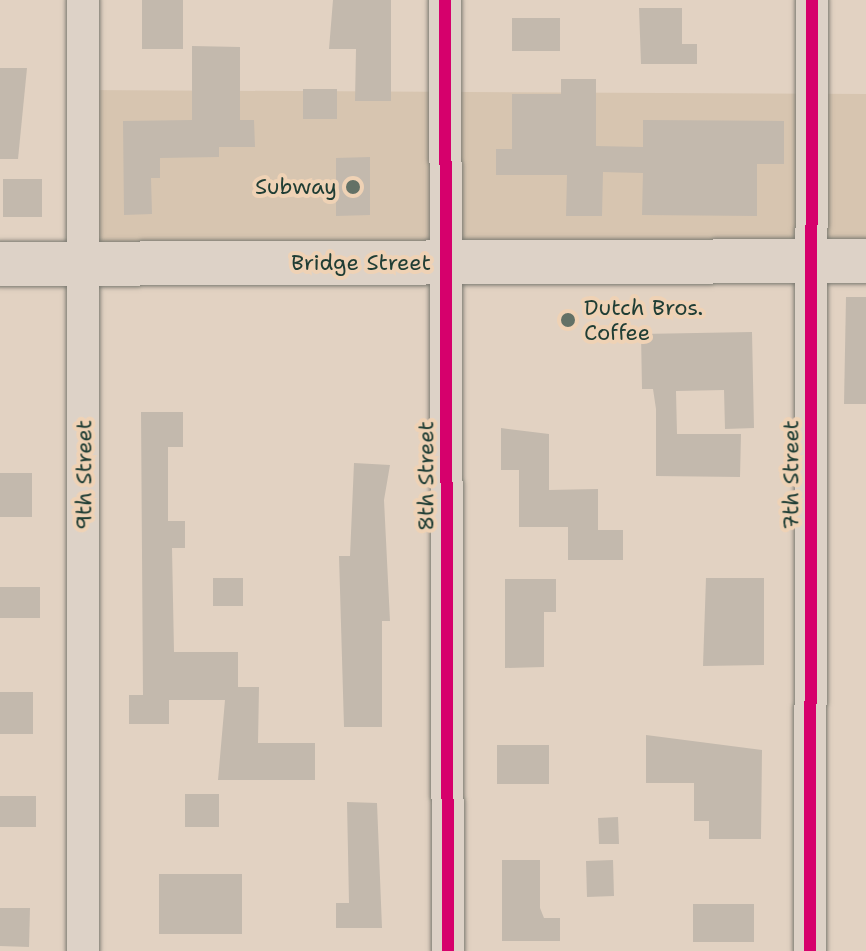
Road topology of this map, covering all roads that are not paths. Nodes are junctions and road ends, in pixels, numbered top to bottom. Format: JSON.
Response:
{"nodes":[{"id":1,"x":83,"y":0,"type":"edge"},
{"id":2,"x":445,"y":0,"type":"edge"},
{"id":3,"x":812,"y":0,"type":"edge"},
{"id":4,"x":812,"y":261,"type":"junction"},
{"id":5,"x":866,"y":261,"type":"edge"},
{"id":6,"x":84,"y":263,"type":"junction"},
{"id":7,"x":0,"y":264,"type":"edge"},
{"id":8,"x":445,"y":264,"type":"junction"},
{"id":9,"x":83,"y":951,"type":"edge"},
{"id":10,"x":448,"y":951,"type":"edge"},
{"id":11,"x":810,"y":951,"type":"edge"}],
"edges":[{"from":1,"to":6,"type":"street","name":"9th Street"},
{"from":2,"to":8,"type":"street","name":"8th Street"},
{"from":3,"to":4,"type":"street","name":"7th Street"},
{"from":4,"to":5,"type":"highway","name":"Bridge Street"},
{"from":4,"to":8,"type":"highway","name":"Bridge Street"},
{"from":4,"to":11,"type":"street","name":"7th Street"},
{"from":6,"to":7,"type":"highway","name":"Bridge Street"},
{"from":6,"to":8,"type":"highway","name":"Bridge Street"},
{"from":6,"to":9,"type":"street","name":"9th Street"},
{"from":8,"to":10,"type":"street","name":"8th Street"}]}
